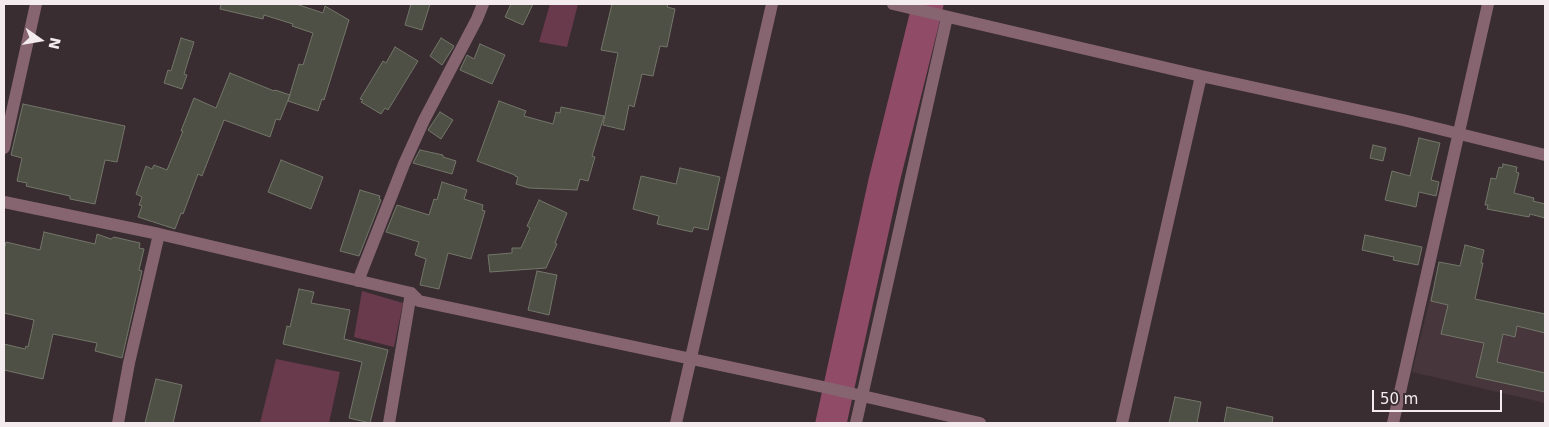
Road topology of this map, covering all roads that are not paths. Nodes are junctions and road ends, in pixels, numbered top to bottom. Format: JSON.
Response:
{"nodes":[{"id":1,"x":36,"y":4,"type":"edge"},
{"id":2,"x":483,"y":4,"type":"edge"},
{"id":3,"x":772,"y":4,"type":"edge"},
{"id":4,"x":893,"y":4,"type":"edge"},
{"id":5,"x":1488,"y":4,"type":"edge"},
{"id":6,"x":943,"y":16,"type":"junction"},
{"id":7,"x":1201,"y":76,"type":"junction"},
{"id":8,"x":1459,"y":135,"type":"junction"},
{"id":9,"x":4,"y":148,"type":"edge"},
{"id":10,"x":1545,"y":155,"type":"edge"},
{"id":11,"x":4,"y":202,"type":"edge"},
{"id":12,"x":160,"y":234,"type":"junction"},
{"id":13,"x":358,"y":281,"type":"junction"},
{"id":14,"x":411,"y":293,"type":"junction"},
{"id":15,"x":691,"y":359,"type":"junction"},
{"id":16,"x":858,"y":395,"type":"junction"},
{"id":17,"x":118,"y":423,"type":"edge"},
{"id":18,"x":389,"y":423,"type":"edge"},
{"id":19,"x":676,"y":423,"type":"edge"},
{"id":20,"x":856,"y":423,"type":"edge"},
{"id":21,"x":980,"y":423,"type":"edge"},
{"id":22,"x":1122,"y":423,"type":"edge"},
{"id":23,"x":1393,"y":423,"type":"edge"}],
"edges":[{"from":1,"to":9,"type":"street"},
{"from":2,"to":13,"type":"street"},
{"from":3,"to":15,"type":"street"},
{"from":4,"to":6,"type":"street"},
{"from":5,"to":8,"type":"street"},
{"from":6,"to":7,"type":"street"},
{"from":6,"to":16,"type":"street"},
{"from":7,"to":8,"type":"street"},
{"from":7,"to":22,"type":"street"},
{"from":8,"to":10,"type":"street"},
{"from":8,"to":23,"type":"street"},
{"from":11,"to":12,"type":"street"},
{"from":12,"to":13,"type":"street"},
{"from":12,"to":17,"type":"street"},
{"from":13,"to":14,"type":"street"},
{"from":14,"to":15,"type":"street"},
{"from":14,"to":18,"type":"street"},
{"from":15,"to":16,"type":"street"},
{"from":15,"to":19,"type":"street"},
{"from":16,"to":20,"type":"street"},
{"from":16,"to":21,"type":"street"}]}
